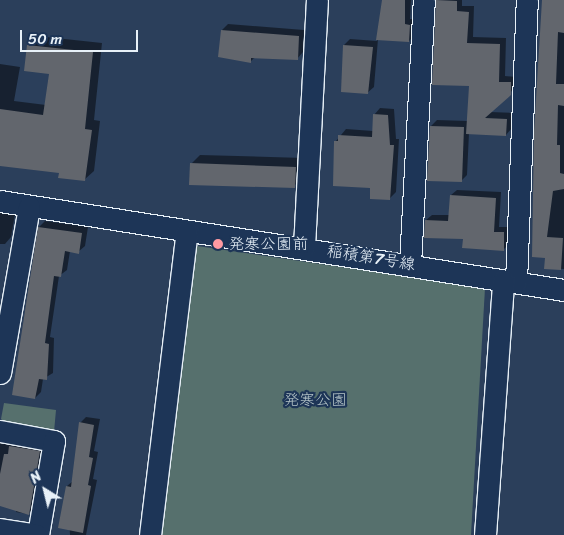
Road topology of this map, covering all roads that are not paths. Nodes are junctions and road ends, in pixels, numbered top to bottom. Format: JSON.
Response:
{"nodes":[{"id":1,"x":317,"y":0,"type":"edge"},
{"id":2,"x":424,"y":0,"type":"edge"},
{"id":3,"x":527,"y":0,"type":"edge"},
{"id":4,"x":0,"y":201,"type":"edge"},
{"id":5,"x":29,"y":206,"type":"junction"},
{"id":6,"x":187,"y":231,"type":"junction"},
{"id":7,"x":304,"y":247,"type":"junction"},
{"id":8,"x":410,"y":264,"type":"junction"},
{"id":9,"x":509,"y":281,"type":"junction"},
{"id":10,"x":564,"y":290,"type":"edge"},
{"id":11,"x":0,"y":373,"type":"edge"},
{"id":12,"x":0,"y":431,"type":"edge"},
{"id":13,"x":0,"y":529,"type":"edge"},
{"id":14,"x":37,"y":535,"type":"edge"},
{"id":15,"x":150,"y":535,"type":"edge"},
{"id":16,"x":485,"y":535,"type":"edge"}],
"edges":[{"from":1,"to":7,"type":"street"},
{"from":2,"to":8,"type":"street"},
{"from":3,"to":9,"type":"street"},
{"from":4,"to":5,"type":"street","name":"稲積第7号線"},
{"from":5,"to":6,"type":"street","name":"稲積第7号線"},
{"from":5,"to":11,"type":"street"},
{"from":6,"to":7,"type":"street","name":"稲積第7号線"},
{"from":6,"to":15,"type":"street"},
{"from":7,"to":8,"type":"street","name":"稲積第7号線"},
{"from":8,"to":9,"type":"street","name":"稲積第7号線"},
{"from":9,"to":10,"type":"street","name":"稲積第7号線"},
{"from":9,"to":16,"type":"street"},
{"from":12,"to":14,"type":"street"},
{"from":13,"to":14,"type":"street"}]}
